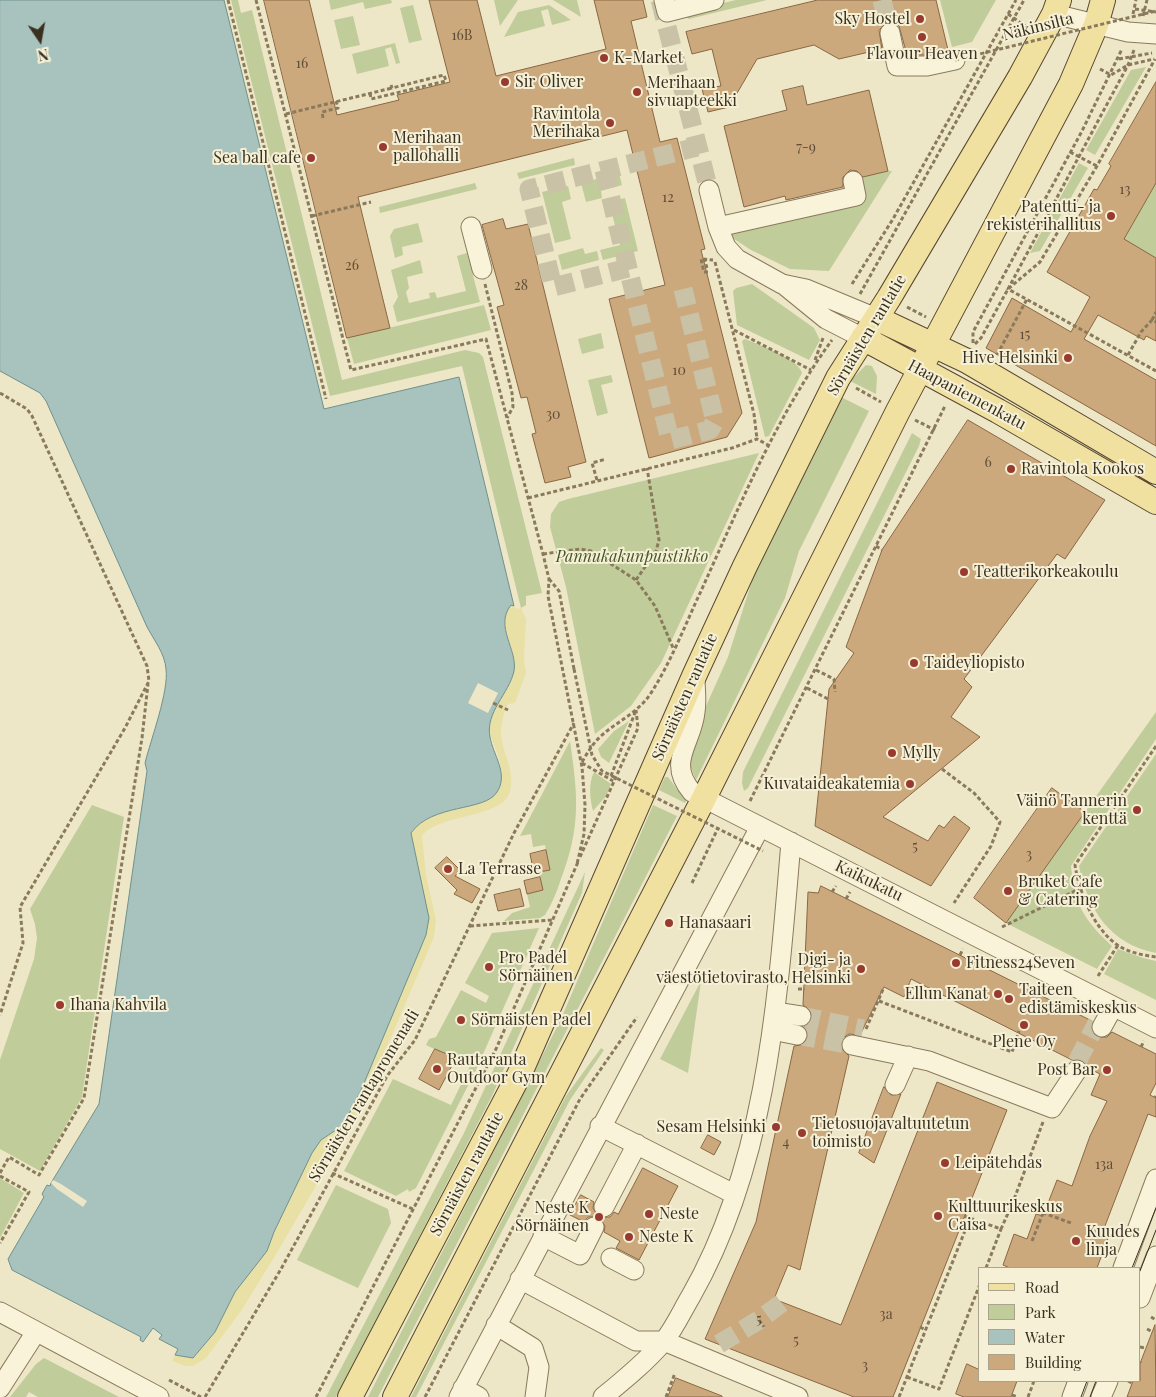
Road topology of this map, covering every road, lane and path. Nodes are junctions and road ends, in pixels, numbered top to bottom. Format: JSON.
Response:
{"nodes":[{"id":1,"x":228,"y":0,"type":"edge"},
{"id":2,"x":256,"y":0,"type":"edge"},
{"id":3,"x":664,"y":0,"type":"edge"},
{"id":4,"x":714,"y":0,"type":"edge"},
{"id":5,"x":1016,"y":0,"type":"edge"},
{"id":6,"x":1024,"y":0,"type":"edge"},
{"id":7,"x":1103,"y":0,"type":"edge"},
{"id":8,"x":1136,"y":0,"type":"edge"},
{"id":9,"x":1147,"y":0,"type":"edge"},
{"id":10,"x":1056,"y":7,"type":"edge"},
{"id":11,"x":1144,"y":12,"type":"junction"},
{"id":12,"x":1156,"y":12,"type":"edge"},
{"id":13,"x":1008,"y":14,"type":"junction"},
{"id":14,"x":1014,"y":19,"type":"junction"},
{"id":15,"x":1096,"y":25,"type":"junction"},
{"id":16,"x":890,"y":33,"type":"tunnel mouth"},
{"id":17,"x":1148,"y":34,"type":"edge"},
{"id":18,"x":1046,"y":38,"type":"junction"},
{"id":19,"x":1156,"y":52,"type":"edge"},
{"id":20,"x":1131,"y":58,"type":"junction"},
{"id":21,"x":1081,"y":59,"type":"junction"},
{"id":22,"x":955,"y":60,"type":"joint"},
{"id":23,"x":1128,"y":65,"type":"junction"},
{"id":24,"x":976,"y":72,"type":"junction"},
{"id":25,"x":1110,"y":74,"type":"junction"},
{"id":26,"x":983,"y":75,"type":"junction"},
{"id":27,"x":370,"y":93,"type":"junction"},
{"id":28,"x":336,"y":102,"type":"junction"},
{"id":29,"x":286,"y":114,"type":"junction"},
{"id":30,"x":323,"y":118,"type":"dead end"},
{"id":31,"x":1070,"y":152,"type":"junction"},
{"id":32,"x":929,"y":153,"type":"junction"},
{"id":33,"x":1078,"y":156,"type":"junction"},
{"id":34,"x":937,"y":157,"type":"junction"},
{"id":35,"x":1097,"y":166,"type":"junction"},
{"id":36,"x":853,"y":181,"type":"dead end"},
{"id":37,"x":708,"y":190,"type":"tunnel mouth"},
{"id":38,"x":371,"y":202,"type":"dead end"},
{"id":39,"x":312,"y":216,"type":"junction"},
{"id":40,"x":718,"y":227,"type":"junction"},
{"id":41,"x":471,"y":228,"type":"dead end"},
{"id":42,"x":720,"y":253,"type":"junction"},
{"id":43,"x":704,"y":258,"type":"dead end"},
{"id":44,"x":482,"y":269,"type":"joint"},
{"id":45,"x":782,"y":284,"type":"junction"},
{"id":46,"x":852,"y":284,"type":"dead end"},
{"id":47,"x":1008,"y":289,"type":"junction"},
{"id":48,"x":862,"y":290,"type":"dead end"},
{"id":49,"x":1027,"y":298,"type":"junction"},
{"id":50,"x":1156,"y":312,"type":"edge"},
{"id":51,"x":876,"y":318,"type":"junction"},
{"id":52,"x":1152,"y":320,"type":"junction"},
{"id":53,"x":1156,"y":322,"type":"edge"},
{"id":54,"x":733,"y":330,"type":"junction"},
{"id":55,"x":823,"y":338,"type":"dead end"},
{"id":56,"x":863,"y":338,"type":"junction"},
{"id":57,"x":832,"y":339,"type":"dead end"},
{"id":58,"x":933,"y":344,"type":"junction"},
{"id":59,"x":997,"y":354,"type":"dead end"},
{"id":60,"x":1128,"y":355,"type":"junction"},
{"id":61,"x":813,"y":366,"type":"junction"},
{"id":62,"x":811,"y":370,"type":"junction"},
{"id":63,"x":919,"y":370,"type":"junction"},
{"id":64,"x":1156,"y":371,"type":"edge"},
{"id":65,"x":838,"y":378,"type":"junction"},
{"id":66,"x":0,"y":393,"type":"edge"},
{"id":67,"x":326,"y":399,"type":"dead end"},
{"id":68,"x":946,"y":405,"type":"dead end"},
{"id":69,"x":898,"y":411,"type":"junction"},
{"id":70,"x":507,"y":418,"type":"junction"},
{"id":71,"x":935,"y":430,"type":"junction"},
{"id":72,"x":757,"y":439,"type":"junction"},
{"id":73,"x":768,"y":445,"type":"junction"},
{"id":74,"x":606,"y":459,"type":"dead end"},
{"id":75,"x":647,"y":468,"type":"junction"},
{"id":76,"x":1156,"y":472,"type":"edge"},
{"id":77,"x":597,"y":481,"type":"junction"},
{"id":78,"x":528,"y":498,"type":"junction"},
{"id":79,"x":1156,"y":502,"type":"edge"},
{"id":80,"x":876,"y":546,"type":"junction"},
{"id":81,"x":882,"y":550,"type":"dead end"},
{"id":82,"x":543,"y":554,"type":"junction"},
{"id":83,"x":549,"y":579,"type":"junction"},
{"id":84,"x":636,"y":580,"type":"junction"},
{"id":85,"x":674,"y":650,"type":"junction"},
{"id":86,"x":816,"y":670,"type":"junction"},
{"id":87,"x":695,"y":674,"type":"junction"},
{"id":88,"x":149,"y":681,"type":"junction"},
{"id":89,"x":807,"y":688,"type":"junction"},
{"id":90,"x":835,"y":692,"type":"dead end"},
{"id":91,"x":830,"y":700,"type":"dead end"},
{"id":92,"x":493,"y":703,"type":"dead end"},
{"id":93,"x":508,"y":710,"type":"dead end"},
{"id":94,"x":636,"y":710,"type":"junction"},
{"id":95,"x":574,"y":722,"type":"junction"},
{"id":96,"x":1156,"y":746,"type":"edge"},
{"id":97,"x":582,"y":763,"type":"junction"},
{"id":98,"x":942,"y":769,"type":"dead end"},
{"id":99,"x":611,"y":776,"type":"junction"},
{"id":100,"x":613,"y":781,"type":"junction"},
{"id":101,"x":704,"y":800,"type":"junction"},
{"id":102,"x":742,"y":818,"type":"junction"},
{"id":103,"x":760,"y":827,"type":"junction"},
{"id":104,"x":718,"y":828,"type":"junction"},
{"id":105,"x":732,"y":838,"type":"dead end"},
{"id":106,"x":791,"y":842,"type":"junction"},
{"id":107,"x":763,"y":851,"type":"dead end"},
{"id":108,"x":577,"y":864,"type":"junction"},
{"id":109,"x":692,"y":883,"type":"dead end"},
{"id":110,"x":836,"y":885,"type":"dead end"},
{"id":111,"x":1079,"y":889,"type":"junction"},
{"id":112,"x":832,"y":892,"type":"dead end"},
{"id":113,"x":850,"y":892,"type":"dead end"},
{"id":114,"x":846,"y":899,"type":"dead end"},
{"id":115,"x":954,"y":903,"type":"dead end"},
{"id":116,"x":552,"y":920,"type":"junction"},
{"id":117,"x":469,"y":926,"type":"junction"},
{"id":118,"x":1002,"y":927,"type":"dead end"},
{"id":119,"x":1118,"y":945,"type":"junction"},
{"id":120,"x":963,"y":948,"type":"dead end"},
{"id":121,"x":960,"y":955,"type":"dead end"},
{"id":122,"x":1156,"y":957,"type":"edge"},
{"id":123,"x":799,"y":959,"type":"dead end"},
{"id":124,"x":806,"y":959,"type":"dead end"},
{"id":125,"x":1098,"y":976,"type":"dead end"},
{"id":126,"x":885,"y":987,"type":"dead end"},
{"id":127,"x":798,"y":988,"type":"dead end"},
{"id":128,"x":805,"y":989,"type":"dead end"},
{"id":129,"x":879,"y":1001,"type":"junction"},
{"id":130,"x":1110,"y":1005,"type":"junction"},
{"id":131,"x":0,"y":1015,"type":"edge"},
{"id":132,"x":773,"y":1021,"type":"junction"},
{"id":133,"x":799,"y":1025,"type":"tunnel mouth"},
{"id":134,"x":1099,"y":1025,"type":"tunnel mouth"},
{"id":135,"x":1156,"y":1028,"type":"edge"},
{"id":136,"x":865,"y":1031,"type":"dead end"},
{"id":137,"x":1019,"y":1031,"type":"dead end"},
{"id":138,"x":852,"y":1045,"type":"tunnel mouth"},
{"id":139,"x":609,"y":1056,"type":"dead end"},
{"id":140,"x":908,"y":1056,"type":"junction"},
{"id":141,"x":1079,"y":1066,"type":"tunnel mouth"},
{"id":142,"x":895,"y":1085,"type":"dead end"},
{"id":143,"x":1052,"y":1108,"type":"junction"},
{"id":144,"x":600,"y":1126,"type":"junction"},
{"id":145,"x":637,"y":1144,"type":"junction"},
{"id":146,"x":0,"y":1163,"type":"edge"},
{"id":147,"x":4,"y":1165,"type":"junction"},
{"id":148,"x":332,"y":1172,"type":"junction"},
{"id":149,"x":0,"y":1175,"type":"edge"},
{"id":150,"x":1156,"y":1179,"type":"edge"},
{"id":151,"x":734,"y":1194,"type":"junction"},
{"id":152,"x":1012,"y":1202,"type":"junction"},
{"id":153,"x":604,"y":1207,"type":"dead end"},
{"id":154,"x":415,"y":1210,"type":"junction"},
{"id":155,"x":1043,"y":1213,"type":"junction"},
{"id":156,"x":964,"y":1216,"type":"dead end"},
{"id":157,"x":970,"y":1218,"type":"junction"},
{"id":158,"x":1071,"y":1223,"type":"dead end"},
{"id":159,"x":594,"y":1227,"type":"dead end"},
{"id":160,"x":1001,"y":1229,"type":"junction"},
{"id":161,"x":1028,"y":1234,"type":"dead end"},
{"id":162,"x":542,"y":1236,"type":"junction"},
{"id":163,"x":1034,"y":1236,"type":"junction"},
{"id":164,"x":1032,"y":1241,"type":"dead end"},
{"id":165,"x":0,"y":1243,"type":"edge"},
{"id":166,"x":1156,"y":1256,"type":"edge"},
{"id":167,"x":611,"y":1258,"type":"dead end"},
{"id":168,"x":986,"y":1267,"type":"edge"},
{"id":169,"x":1122,"y":1267,"type":"edge"},
{"id":170,"x":634,"y":1270,"type":"dead end"},
{"id":171,"x":520,"y":1280,"type":"junction"},
{"id":172,"x":978,"y":1289,"type":"edge"},
{"id":173,"x":1141,"y":1295,"type":"edge"},
{"id":174,"x":0,"y":1312,"type":"edge"},
{"id":175,"x":1151,"y":1317,"type":"dead end"},
{"id":176,"x":760,"y":1320,"type":"dead end"},
{"id":177,"x":1156,"y":1320,"type":"edge"},
{"id":178,"x":496,"y":1325,"type":"junction"},
{"id":179,"x":764,"y":1327,"type":"dead end"},
{"id":180,"x":920,"y":1327,"type":"dead end"},
{"id":181,"x":1147,"y":1329,"type":"dead end"},
{"id":182,"x":926,"y":1330,"type":"junction"},
{"id":183,"x":36,"y":1332,"type":"junction"},
{"id":184,"x":1153,"y":1332,"type":"dead end"},
{"id":185,"x":664,"y":1340,"type":"junction"},
{"id":186,"x":1141,"y":1347,"type":"edge"},
{"id":187,"x":1146,"y":1348,"type":"dead end"},
{"id":188,"x":675,"y":1373,"type":"dead end"},
{"id":189,"x":907,"y":1377,"type":"junction"},
{"id":190,"x":1034,"y":1382,"type":"edge"},
{"id":191,"x":1078,"y":1382,"type":"edge"},
{"id":192,"x":1108,"y":1382,"type":"edge"},
{"id":193,"x":0,"y":1388,"type":"edge"},
{"id":194,"x":467,"y":1394,"type":"edge"},
{"id":195,"x":1012,"y":1395,"type":"dead end"},
{"id":196,"x":159,"y":1397,"type":"edge"},
{"id":197,"x":205,"y":1397,"type":"edge"},
{"id":198,"x":316,"y":1397,"type":"edge"},
{"id":199,"x":350,"y":1397,"type":"edge"},
{"id":200,"x":395,"y":1397,"type":"edge"},
{"id":201,"x":425,"y":1397,"type":"edge"},
{"id":202,"x":535,"y":1397,"type":"edge"},
{"id":203,"x":603,"y":1397,"type":"edge"},
{"id":204,"x":666,"y":1397,"type":"edge"},
{"id":205,"x":798,"y":1397,"type":"edge"},
{"id":206,"x":898,"y":1397,"type":"edge"},
{"id":207,"x":1017,"y":1397,"type":"edge"},
{"id":208,"x":1028,"y":1397,"type":"edge"},
{"id":209,"x":1072,"y":1397,"type":"edge"},
{"id":210,"x":1101,"y":1397,"type":"edge"}],
"edges":[{"from":1,"to":67,"type":"path"},
{"from":2,"to":29,"type":"path"},
{"from":3,"to":4,"type":"street"},
{"from":5,"to":13,"type":"path"},
{"from":6,"to":14,"type":"path"},
{"from":7,"to":15,"type":"main road"},
{"from":8,"to":11,"type":"path"},
{"from":9,"to":11,"type":"path"},
{"from":10,"to":15,"type":"street"},
{"from":10,"to":18,"type":"main road","name":"Sörnäisten rantatie"},
{"from":11,"to":12,"type":"path"},
{"from":11,"to":17,"type":"path"},
{"from":12,"to":22,"type":"path","name":"Näkinsilta","bridge":true},
{"from":13,"to":14,"type":"path"},
{"from":13,"to":24,"type":"path"},
{"from":14,"to":18,"type":"path"},
{"from":14,"to":26,"type":"path"},
{"from":15,"to":17,"type":"street"},
{"from":15,"to":21,"type":"main road"},
{"from":16,"to":22,"type":"street"},
{"from":17,"to":20,"type":"path"},
{"from":18,"to":51,"type":"main road","name":"Sörnäisten rantatie"},
{"from":19,"to":20,"type":"path"},
{"from":20,"to":23,"type":"path"},
{"from":20,"to":25,"type":"path"},
{"from":21,"to":25,"type":"path"},
{"from":21,"to":58,"type":"main road"},
{"from":23,"to":25,"type":"path"},
{"from":23,"to":33,"type":"path"},
{"from":23,"to":35,"type":"path"},
{"from":24,"to":26,"type":"path"},
{"from":24,"to":32,"type":"path"},
{"from":25,"to":31,"type":"path"},
{"from":26,"to":34,"type":"path"},
{"from":27,"to":27,"type":"path"},
{"from":27,"to":28,"type":"path"},
{"from":28,"to":29,"type":"path"},
{"from":28,"to":30,"type":"path"},
{"from":29,"to":39,"type":"path"},
{"from":31,"to":33,"type":"path"},
{"from":31,"to":47,"type":"path"},
{"from":32,"to":34,"type":"path"},
{"from":32,"to":46,"type":"path"},
{"from":33,"to":35,"type":"path"},
{"from":33,"to":47,"type":"path"},
{"from":34,"to":48,"type":"path"},
{"from":35,"to":47,"type":"path"},
{"from":36,"to":40,"type":"street"},
{"from":37,"to":40,"type":"street","name":"Haapaniemenkatu"},
{"from":38,"to":39,"type":"path"},
{"from":39,"to":70,"type":"path"},
{"from":40,"to":42,"type":"street","name":"Haapaniemenkatu"},
{"from":41,"to":44,"type":"street"},
{"from":42,"to":43,"type":"path","bridge":true},
{"from":42,"to":45,"type":"street","name":"Haapaniemenkatu"},
{"from":42,"to":54,"type":"path"},
{"from":44,"to":70,"type":"path"},
{"from":45,"to":51,"type":"street","name":"Haapaniemenkatu"},
{"from":45,"to":56,"type":"street","name":"Haapaniemenkatu"},
{"from":47,"to":49,"type":"path"},
{"from":49,"to":59,"type":"path"},
{"from":49,"to":60,"type":"path"},
{"from":50,"to":52,"type":"path"},
{"from":51,"to":56,"type":"main road","name":"Sörnäisten rantatie"},
{"from":51,"to":58,"type":"main road","name":"Haapaniemenkatu"},
{"from":52,"to":53,"type":"path"},
{"from":52,"to":60,"type":"path"},
{"from":54,"to":62,"type":"path"},
{"from":54,"to":72,"type":"path"},
{"from":55,"to":61,"type":"path"},
{"from":56,"to":63,"type":"main road","name":"Haapaniemenkatu"},
{"from":56,"to":65,"type":"main road","name":"Sörnäisten rantatie"},
{"from":57,"to":61,"type":"path"},
{"from":58,"to":63,"type":"main road"},
{"from":58,"to":76,"type":"main road","name":"Haapaniemenkatu"},
{"from":60,"to":64,"type":"path"},
{"from":61,"to":62,"type":"path"},
{"from":61,"to":65,"type":"path"},
{"from":62,"to":73,"type":"path"},
{"from":63,"to":69,"type":"main road"},
{"from":63,"to":79,"type":"main road","name":"Haapaniemenkatu"},
{"from":65,"to":69,"type":"path"},
{"from":65,"to":87,"type":"main road","name":"Sörnäisten rantatie"},
{"from":66,"to":88,"type":"path"},
{"from":68,"to":71,"type":"path"},
{"from":69,"to":71,"type":"path"},
{"from":69,"to":101,"type":"main road"},
{"from":70,"to":78,"type":"path"},
{"from":71,"to":80,"type":"path"},
{"from":72,"to":73,"type":"path"},
{"from":72,"to":75,"type":"path"},
{"from":73,"to":85,"type":"path"},
{"from":74,"to":77,"type":"path"},
{"from":75,"to":77,"type":"path"},
{"from":75,"to":84,"type":"path"},
{"from":77,"to":78,"type":"path"},
{"from":78,"to":82,"type":"path"},
{"from":80,"to":81,"type":"path"},
{"from":80,"to":86,"type":"path"},
{"from":82,"to":83,"type":"path"},
{"from":82,"to":84,"type":"path"},
{"from":83,"to":95,"type":"path"},
{"from":83,"to":99,"type":"path","bridge":true},
{"from":84,"to":85,"type":"path"},
{"from":85,"to":94,"type":"path"},
{"from":86,"to":89,"type":"path"},
{"from":86,"to":90,"type":"path"},
{"from":87,"to":101,"type":"street","name":"Kaikukatu"},
{"from":87,"to":199,"type":"main road","name":"Sörnäisten rantatie"},
{"from":88,"to":131,"type":"path"},
{"from":88,"to":147,"type":"path"},
{"from":89,"to":91,"type":"path"},
{"from":89,"to":102,"type":"path"},
{"from":92,"to":93,"type":"path"},
{"from":94,"to":97,"type":"path"},
{"from":94,"to":99,"type":"path"},
{"from":94,"to":100,"type":"path"},
{"from":95,"to":97,"type":"path"},
{"from":95,"to":117,"type":"path","name":"Sörnäisten rantapromenadi"},
{"from":96,"to":111,"type":"path"},
{"from":97,"to":100,"type":"path"},
{"from":97,"to":108,"type":"path"},
{"from":98,"to":115,"type":"path"},
{"from":99,"to":104,"type":"path","bridge":true},
{"from":100,"to":108,"type":"path"},
{"from":101,"to":102,"type":"street","name":"Kaikukatu"},
{"from":101,"to":200,"type":"main road"},
{"from":102,"to":103,"type":"street","name":"Kaikukatu"},
{"from":102,"to":105,"type":"path"},
{"from":103,"to":106,"type":"street","name":"Kaikukatu"},
{"from":103,"to":144,"type":"street"},
{"from":104,"to":107,"type":"path","bridge":true},
{"from":104,"to":109,"type":"path","bridge":true},
{"from":106,"to":130,"type":"street","name":"Kaikukatu"},
{"from":106,"to":132,"type":"street"},
{"from":108,"to":116,"type":"path"},
{"from":110,"to":112,"type":"path"},
{"from":111,"to":118,"type":"path"},
{"from":111,"to":119,"type":"path"},
{"from":113,"to":114,"type":"path"},
{"from":116,"to":117,"type":"path"},
{"from":116,"to":154,"type":"path"},
{"from":117,"to":148,"type":"path","name":"Sörnäisten rantapromenadi"},
{"from":119,"to":122,"type":"path"},
{"from":119,"to":125,"type":"path"},
{"from":120,"to":121,"type":"path"},
{"from":123,"to":124,"type":"path"},
{"from":126,"to":129,"type":"path"},
{"from":127,"to":128,"type":"path"},
{"from":129,"to":136,"type":"path"},
{"from":129,"to":137,"type":"path"},
{"from":130,"to":134,"type":"street"},
{"from":130,"to":135,"type":"street","name":"Kaikukatu"},
{"from":132,"to":133,"type":"street"},
{"from":132,"to":151,"type":"street"},
{"from":138,"to":140,"type":"street"},
{"from":139,"to":201,"type":"path"},
{"from":140,"to":142,"type":"street"},
{"from":140,"to":143,"type":"street"},
{"from":141,"to":143,"type":"street"},
{"from":143,"to":152,"type":"path"},
{"from":144,"to":145,"type":"street"},
{"from":144,"to":162,"type":"street"},
{"from":145,"to":151,"type":"street"},
{"from":145,"to":153,"type":"street"},
{"from":146,"to":147,"type":"path"},
{"from":147,"to":149,"type":"path"},
{"from":148,"to":154,"type":"path"},
{"from":148,"to":197,"type":"path","name":"Sörnäisten rantapromenadi"},
{"from":149,"to":165,"type":"path"},
{"from":150,"to":169,"type":"street"},
{"from":151,"to":185,"type":"street"},
{"from":152,"to":155,"type":"path"},
{"from":152,"to":160,"type":"path"},
{"from":154,"to":198,"type":"path"},
{"from":155,"to":158,"type":"path"},
{"from":155,"to":163,"type":"path"},
{"from":156,"to":157,"type":"path"},
{"from":157,"to":160,"type":"path"},
{"from":157,"to":182,"type":"path"},
{"from":159,"to":162,"type":"street"},
{"from":160,"to":168,"type":"path"},
{"from":161,"to":163,"type":"path"},
{"from":162,"to":171,"type":"street"},
{"from":163,"to":164,"type":"path"},
{"from":166,"to":173,"type":"street"},
{"from":167,"to":170,"type":"street"},
{"from":171,"to":178,"type":"street"},
{"from":171,"to":185,"type":"street"},
{"from":172,"to":189,"type":"path"},
{"from":174,"to":183,"type":"street"},
{"from":175,"to":177,"type":"path"},
{"from":176,"to":179,"type":"path"},
{"from":178,"to":194,"type":"street"},
{"from":178,"to":202,"type":"street"},
{"from":180,"to":182,"type":"path"},
{"from":181,"to":184,"type":"path"},
{"from":182,"to":189,"type":"path"},
{"from":183,"to":193,"type":"street"},
{"from":183,"to":196,"type":"street"},
{"from":185,"to":203,"type":"street"},
{"from":185,"to":205,"type":"street"},
{"from":186,"to":187,"type":"path"},
{"from":188,"to":204,"type":"path"},
{"from":189,"to":206,"type":"path"},
{"from":190,"to":208,"type":"path"},
{"from":191,"to":209,"type":"street"},
{"from":192,"to":210,"type":"street"},
{"from":195,"to":207,"type":"path"}]}
